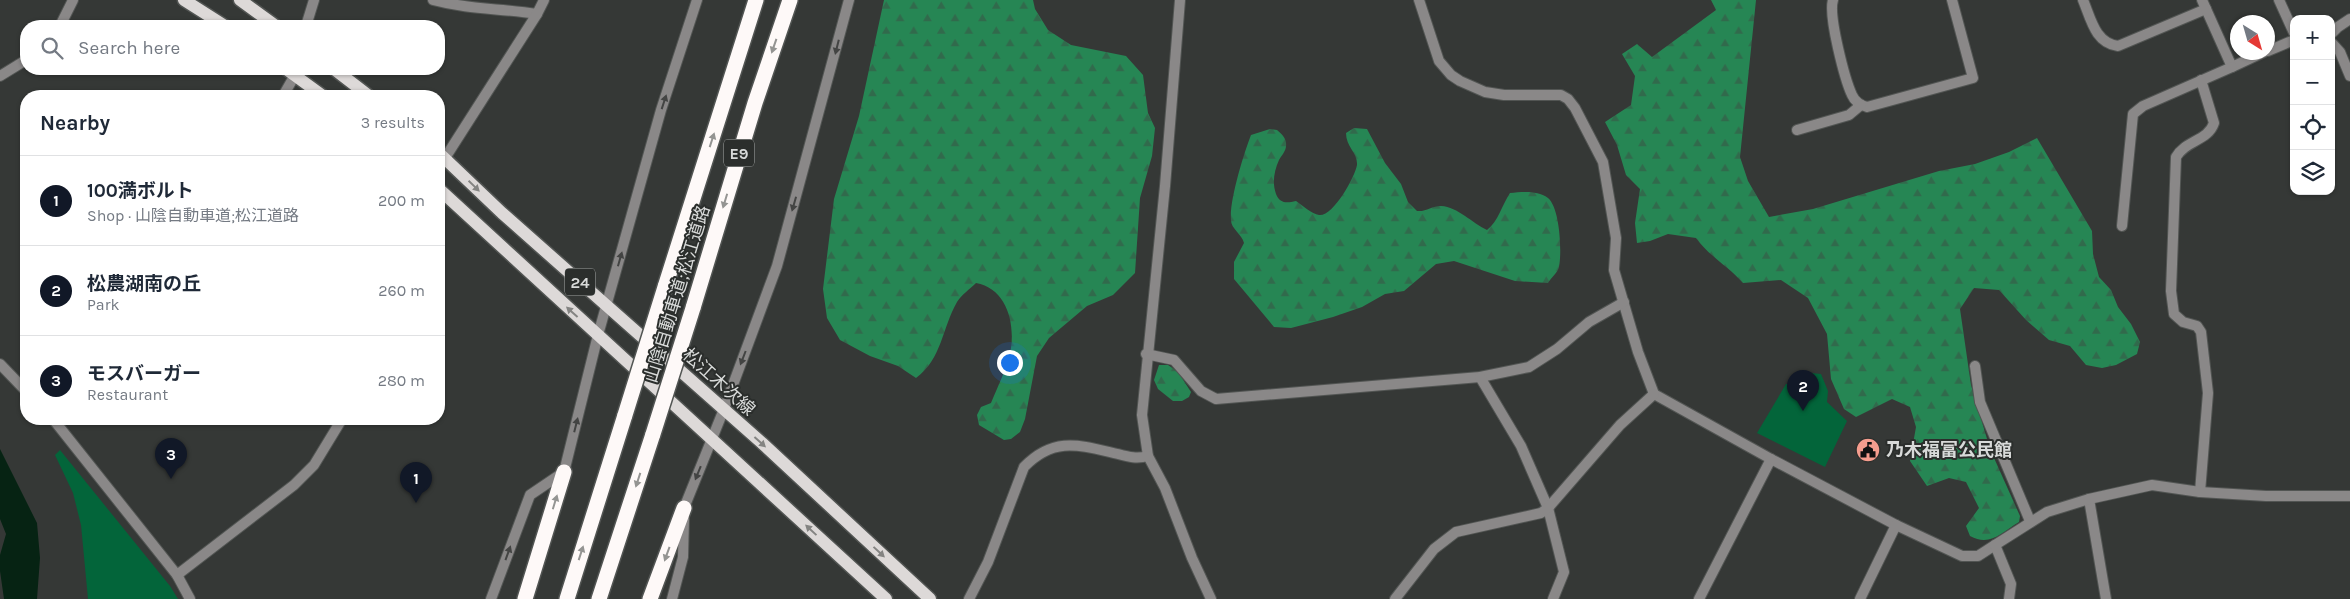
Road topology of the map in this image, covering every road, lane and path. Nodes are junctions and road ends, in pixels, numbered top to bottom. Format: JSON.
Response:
{"nodes":[{"id":1,"x":73,"y":0,"type":"edge"},
{"id":2,"x":184,"y":0,"type":"edge"},
{"id":3,"x":240,"y":0,"type":"edge"},
{"id":4,"x":314,"y":0,"type":"edge"},
{"id":5,"x":433,"y":0,"type":"edge"},
{"id":6,"x":544,"y":0,"type":"edge"},
{"id":7,"x":697,"y":0,"type":"edge"},
{"id":8,"x":756,"y":0,"type":"edge"},
{"id":9,"x":790,"y":0,"type":"edge"},
{"id":10,"x":849,"y":0,"type":"edge"},
{"id":11,"x":1180,"y":0,"type":"edge"},
{"id":12,"x":1419,"y":0,"type":"edge"},
{"id":13,"x":1833,"y":0,"type":"edge"},
{"id":14,"x":1952,"y":0,"type":"edge"},
{"id":15,"x":2083,"y":0,"type":"edge"},
{"id":16,"x":2279,"y":0,"type":"edge"},
{"id":17,"x":2204,"y":4,"type":"edge"},
{"id":18,"x":537,"y":14,"type":"junction"},
{"id":19,"x":2350,"y":19,"type":"edge"},
{"id":20,"x":63,"y":20,"type":"edge"},
{"id":21,"x":216,"y":20,"type":"edge"},
{"id":22,"x":268,"y":20,"type":"edge"},
{"id":23,"x":308,"y":20,"type":"edge"},
{"id":24,"x":2290,"y":24,"type":"edge"},
{"id":25,"x":2335,"y":30,"type":"edge"},
{"id":26,"x":2290,"y":42,"type":"edge"},
{"id":27,"x":2335,"y":46,"type":"edge"},
{"id":28,"x":2275,"y":48,"type":"edge"},
{"id":29,"x":2247,"y":60,"type":"edge"},
{"id":30,"x":20,"y":64,"type":"edge"},
{"id":31,"x":2232,"y":66,"type":"junction"},
{"id":32,"x":289,"y":75,"type":"edge"},
{"id":33,"x":294,"y":75,"type":"edge"},
{"id":34,"x":342,"y":75,"type":"edge"},
{"id":35,"x":0,"y":76,"type":"edge"},
{"id":36,"x":2350,"y":76,"type":"edge"},
{"id":37,"x":2201,"y":80,"type":"junction"},
{"id":38,"x":285,"y":90,"type":"edge"},
{"id":39,"x":315,"y":90,"type":"edge"},
{"id":40,"x":361,"y":90,"type":"edge"},
{"id":41,"x":1861,"y":105,"type":"junction"},
{"id":42,"x":1796,"y":130,"type":"dead end"},
{"id":43,"x":445,"y":152,"type":"edge"},
{"id":44,"x":445,"y":159,"type":"edge"},
{"id":45,"x":445,"y":195,"type":"edge"},
{"id":46,"x":2122,"y":226,"type":"dead end"},
{"id":47,"x":1624,"y":302,"type":"junction"},
{"id":48,"x":607,"y":306,"type":"junction"},
{"id":49,"x":598,"y":335,"type":"junction"},
{"id":50,"x":1146,"y":354,"type":"junction"},
{"id":51,"x":0,"y":364,"type":"edge"},
{"id":52,"x":1974,"y":366,"type":"dead end"},
{"id":53,"x":1480,"y":377,"type":"junction"},
{"id":54,"x":20,"y":385,"type":"edge"},
{"id":55,"x":1654,"y":394,"type":"junction"},
{"id":56,"x":724,"y":409,"type":"junction"},
{"id":57,"x":58,"y":425,"type":"edge"},
{"id":58,"x":338,"y":425,"type":"edge"},
{"id":59,"x":712,"y":438,"type":"junction"},
{"id":60,"x":1148,"y":456,"type":"junction"},
{"id":61,"x":1771,"y":459,"type":"junction"},
{"id":62,"x":564,"y":472,"type":"junction"},
{"id":63,"x":2200,"y":492,"type":"junction"},
{"id":64,"x":2350,"y":496,"type":"edge"},
{"id":65,"x":2089,"y":499,"type":"junction"},
{"id":66,"x":684,"y":508,"type":"junction"},
{"id":67,"x":1548,"y":508,"type":"junction"},
{"id":68,"x":2030,"y":521,"type":"junction"},
{"id":69,"x":1896,"y":525,"type":"junction"},
{"id":70,"x":1995,"y":545,"type":"junction"},
{"id":71,"x":177,"y":576,"type":"junction"},
{"id":72,"x":1212,"y":598,"type":"edge"},
{"id":73,"x":190,"y":599,"type":"edge"},
{"id":74,"x":491,"y":599,"type":"edge"},
{"id":75,"x":525,"y":599,"type":"edge"},
{"id":76,"x":566,"y":599,"type":"edge"},
{"id":77,"x":599,"y":599,"type":"edge"},
{"id":78,"x":650,"y":599,"type":"edge"},
{"id":79,"x":672,"y":599,"type":"edge"},
{"id":80,"x":886,"y":599,"type":"edge"},
{"id":81,"x":930,"y":599,"type":"edge"},
{"id":82,"x":969,"y":599,"type":"edge"},
{"id":83,"x":1395,"y":599,"type":"edge"},
{"id":84,"x":1553,"y":599,"type":"edge"},
{"id":85,"x":1699,"y":599,"type":"edge"},
{"id":86,"x":1860,"y":599,"type":"edge"},
{"id":87,"x":2008,"y":599,"type":"edge"},
{"id":88,"x":2106,"y":599,"type":"edge"}],
"edges":[{"from":1,"to":20,"type":"street"},
{"from":2,"to":21,"type":"main road"},
{"from":3,"to":22,"type":"main road"},
{"from":4,"to":23,"type":"street"},
{"from":5,"to":18,"type":"street"},
{"from":6,"to":18,"type":"street"},
{"from":48,"to":7,"type":"street","one_way":true},
{"from":76,"to":8,"type":"highway","name":"山陰自動車道;松江道路","number":"E9","one_way":true,"bridge":true},
{"from":9,"to":77,"type":"highway","name":"山陰自動車道;松江道路","number":"E9","one_way":true,"bridge":true},
{"from":10,"to":56,"type":"street","one_way":true},
{"from":11,"to":50,"type":"street"},
{"from":12,"to":47,"type":"street"},
{"from":13,"to":41,"type":"street"},
{"from":14,"to":41,"type":"street"},
{"from":15,"to":17,"type":"street"},
{"from":16,"to":24,"type":"street"},
{"from":17,"to":31,"type":"street"},
{"from":18,"to":43,"type":"street"},
{"from":19,"to":25,"type":"street"},
{"from":26,"to":28,"type":"street"},
{"from":27,"to":36,"type":"street"},
{"from":29,"to":31,"type":"street"},
{"from":30,"to":35,"type":"street"},
{"from":31,"to":37,"type":"street"},
{"from":32,"to":38,"type":"street"},
{"from":33,"to":39,"type":"main road"},
{"from":34,"to":40,"type":"main road"},
{"from":37,"to":46,"type":"street"},
{"from":37,"to":63,"type":"street"},
{"from":41,"to":42,"type":"street"},
{"from":44,"to":48,"type":"main road","name":"松江木次線","number":"24","one_way":true},
{"from":49,"to":45,"type":"main road","number":"24","one_way":true},
{"from":47,"to":53,"type":"street"},
{"from":47,"to":55,"type":"street"},
{"from":48,"to":49,"type":"street"},
{"from":48,"to":56,"type":"main road","name":"松江木次線","number":"24"},
{"from":49,"to":59,"type":"main road","number":"24"},
{"from":62,"to":49,"type":"street","one_way":true},
{"from":50,"to":53,"type":"street"},
{"from":50,"to":60,"type":"street"},
{"from":51,"to":54,"type":"street"},
{"from":52,"to":68,"type":"street"},
{"from":53,"to":67,"type":"street"},
{"from":55,"to":61,"type":"street"},
{"from":55,"to":67,"type":"street"},
{"from":56,"to":59,"type":"street"},
{"from":56,"to":81,"type":"main road","name":"松江木次線","number":"24","one_way":true},
{"from":57,"to":71,"type":"street"},
{"from":58,"to":71,"type":"street"},
{"from":59,"to":66,"type":"street","one_way":true},
{"from":80,"to":59,"type":"main road","number":"24","one_way":true},
{"from":60,"to":72,"type":"street"},
{"from":60,"to":82,"type":"street"},
{"from":61,"to":69,"type":"street"},
{"from":61,"to":85,"type":"street"},
{"from":74,"to":62,"type":"street","one_way":true},
{"from":75,"to":62,"type":"highway","one_way":true},
{"from":63,"to":64,"type":"street"},
{"from":63,"to":65,"type":"street"},
{"from":65,"to":68,"type":"street"},
{"from":65,"to":88,"type":"street"},
{"from":66,"to":78,"type":"highway","one_way":true},
{"from":66,"to":79,"type":"street"},
{"from":67,"to":83,"type":"street"},
{"from":67,"to":84,"type":"street"},
{"from":68,"to":70,"type":"street"},
{"from":69,"to":70,"type":"street"},
{"from":69,"to":86,"type":"street"},
{"from":70,"to":87,"type":"street"},
{"from":71,"to":73,"type":"street"}]}
